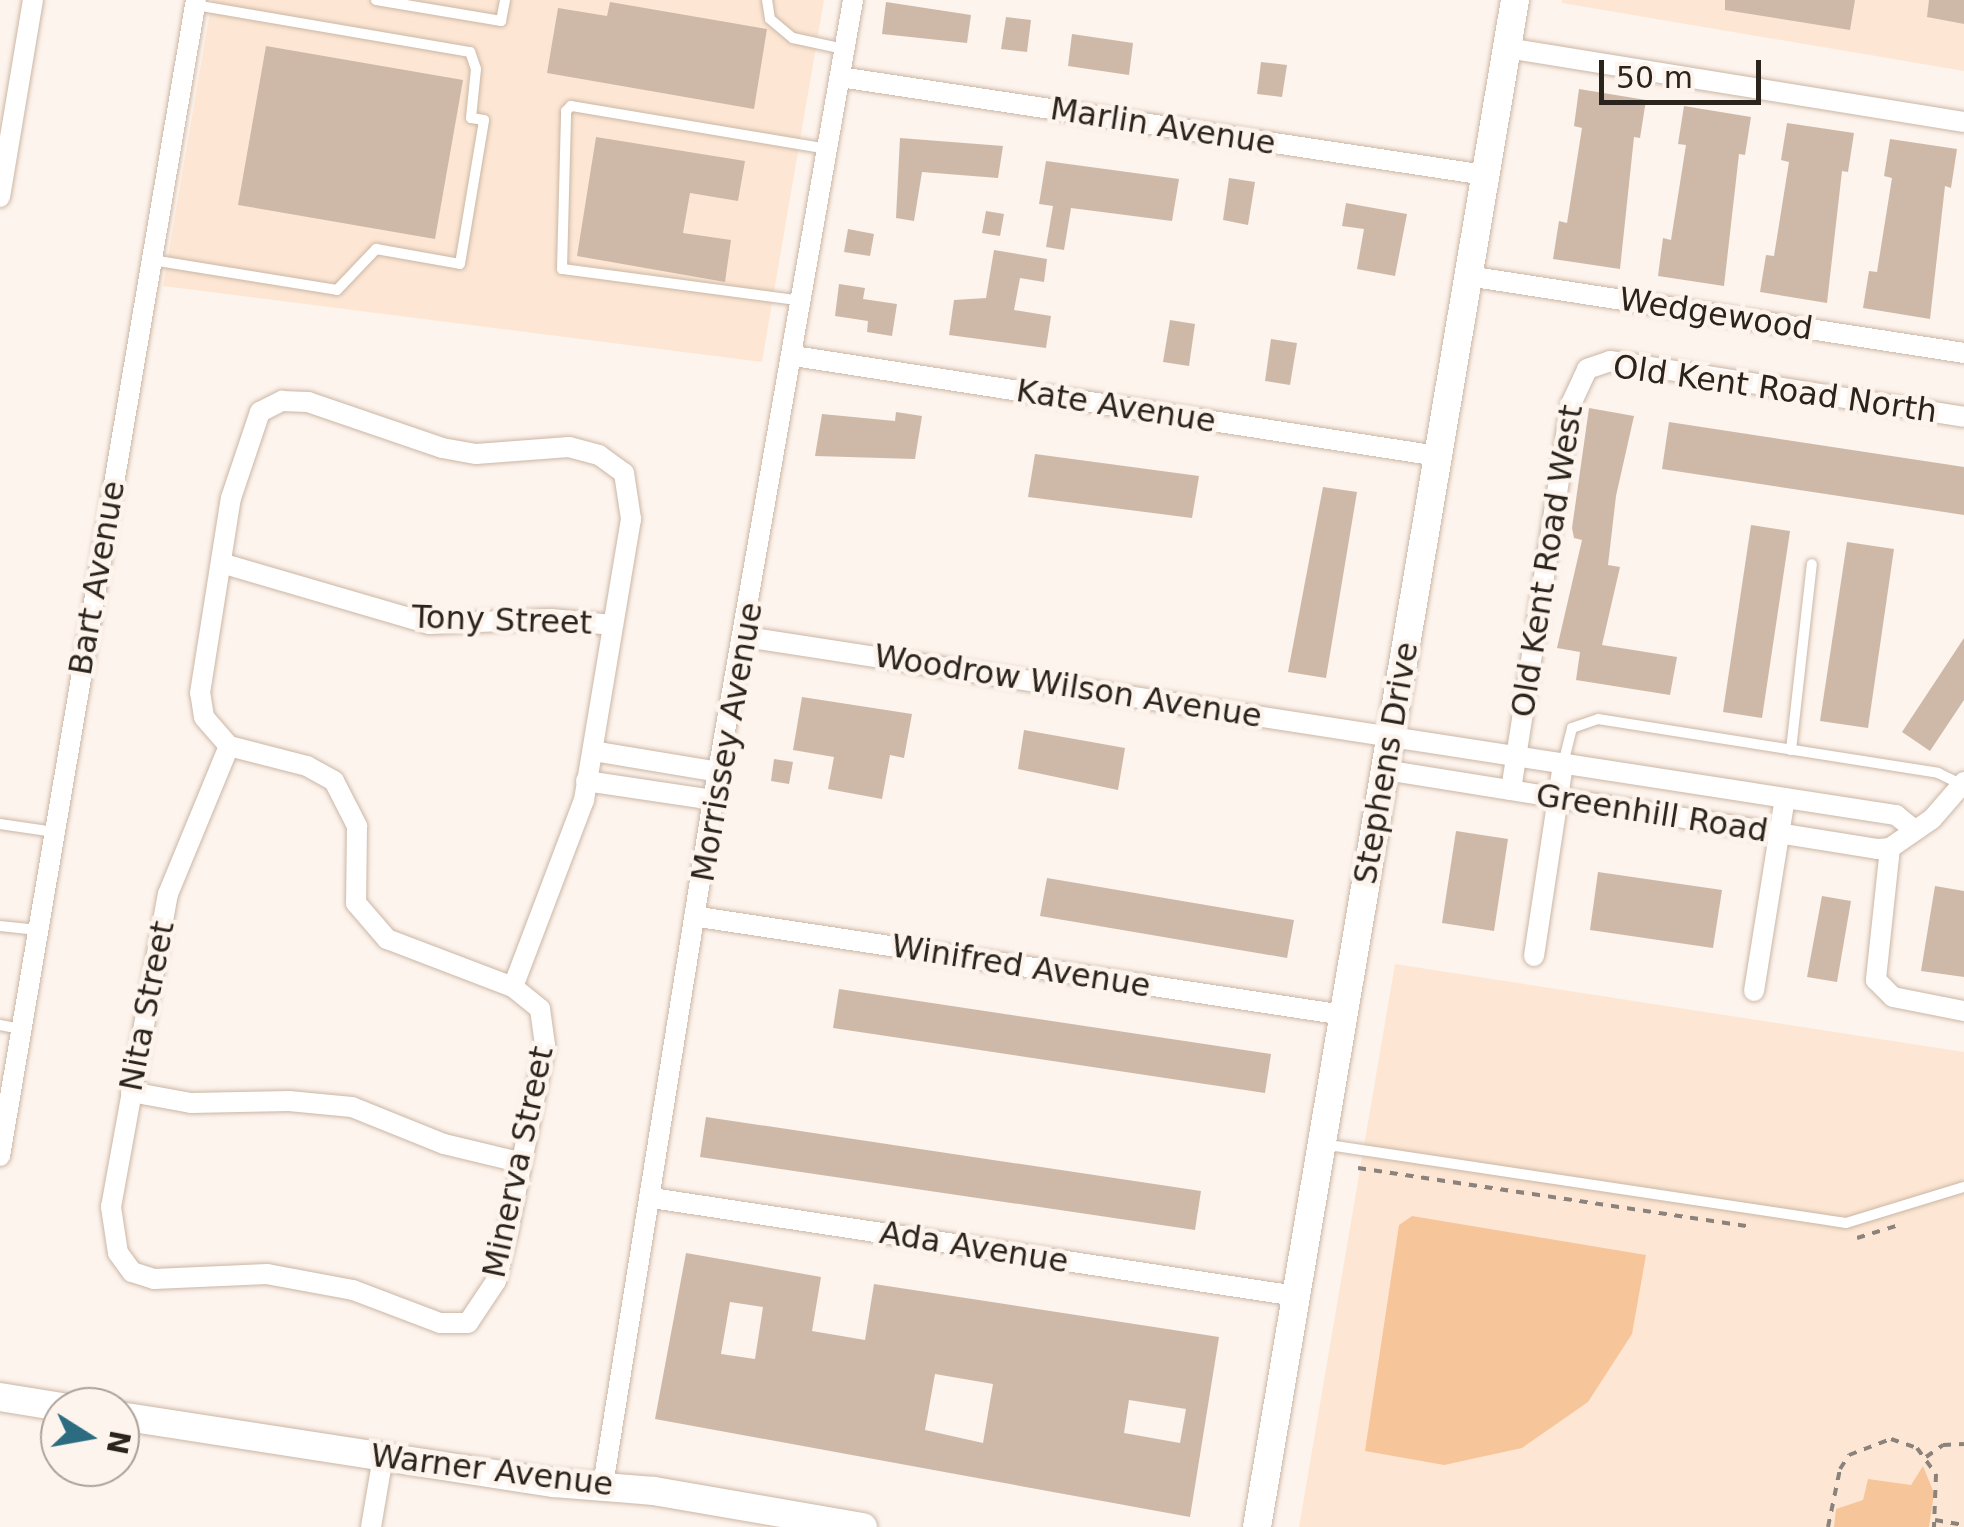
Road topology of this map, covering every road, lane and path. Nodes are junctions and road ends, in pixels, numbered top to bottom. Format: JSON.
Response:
{"nodes":[{"id":1,"x":32,"y":0,"type":"edge"},
{"id":2,"x":376,"y":0,"type":"edge"},
{"id":3,"x":505,"y":0,"type":"edge"},
{"id":4,"x":767,"y":0,"type":"edge"},
{"id":5,"x":853,"y":0,"type":"edge"},
{"id":6,"x":1515,"y":0,"type":"edge"},
{"id":7,"x":195,"y":2,"type":"edge"},
{"id":8,"x":1507,"y":48,"type":"junction"},
{"id":9,"x":845,"y":50,"type":"junction"},
{"id":10,"x":840,"y":76,"type":"junction"},
{"id":11,"x":1964,"y":122,"type":"edge"},
{"id":12,"x":828,"y":149,"type":"junction"},
{"id":13,"x":1485,"y":175,"type":"junction"},
{"id":14,"x":0,"y":197,"type":"edge"},
{"id":15,"x":151,"y":260,"type":"junction"},
{"id":16,"x":1468,"y":276,"type":"junction"},
{"id":17,"x":803,"y":301,"type":"junction"},
{"id":18,"x":1964,"y":353,"type":"edge"},
{"id":19,"x":794,"y":356,"type":"junction"},
{"id":20,"x":1588,"y":369,"type":"joint"},
{"id":21,"x":1964,"y":417,"type":"edge"},
{"id":22,"x":1438,"y":456,"type":"junction"},
{"id":23,"x":220,"y":563,"type":"junction"},
{"id":24,"x":1812,"y":564,"type":"dead end"},
{"id":25,"x":612,"y":625,"type":"junction"},
{"id":26,"x":746,"y":637,"type":"junction"},
{"id":27,"x":1390,"y":736,"type":"junction"},
{"id":28,"x":229,"y":746,"type":"junction"},
{"id":29,"x":1792,"y":750,"type":"junction"},
{"id":30,"x":593,"y":752,"type":"junction"},
{"id":31,"x":1516,"y":757,"type":"junction"},
{"id":32,"x":1564,"y":764,"type":"junction"},
{"id":33,"x":1385,"y":770,"type":"junction"},
{"id":34,"x":718,"y":772,"type":"junction"},
{"id":35,"x":586,"y":782,"type":"junction"},
{"id":36,"x":1963,"y":783,"type":"edge"},
{"id":37,"x":1510,"y":790,"type":"junction"},
{"id":38,"x":1559,"y":798,"type":"junction"},
{"id":39,"x":1785,"y":798,"type":"junction"},
{"id":40,"x":713,"y":800,"type":"junction"},
{"id":41,"x":0,"y":824,"type":"edge"},
{"id":42,"x":1912,"y":828,"type":"junction"},
{"id":43,"x":54,"y":832,"type":"junction"},
{"id":44,"x":1780,"y":833,"type":"junction"},
{"id":45,"x":1890,"y":848,"type":"junction"},
{"id":46,"x":699,"y":917,"type":"junction"},
{"id":47,"x":0,"y":926,"type":"edge"},
{"id":48,"x":38,"y":930,"type":"junction"},
{"id":49,"x":1534,"y":956,"type":"dead end"},
{"id":50,"x":513,"y":988,"type":"junction"},
{"id":51,"x":1754,"y":990,"type":"dead end"},
{"id":52,"x":1964,"y":1011,"type":"edge"},
{"id":53,"x":1344,"y":1015,"type":"junction"},
{"id":54,"x":11,"y":1027,"type":"edge"},
{"id":55,"x":131,"y":1092,"type":"junction"},
{"id":56,"x":2,"y":1130,"type":"edge"},
{"id":57,"x":1322,"y":1144,"type":"junction"},
{"id":58,"x":0,"y":1156,"type":"edge"},
{"id":59,"x":519,"y":1162,"type":"junction"},
{"id":60,"x":1964,"y":1186,"type":"edge"},
{"id":61,"x":652,"y":1198,"type":"junction"},
{"id":62,"x":1296,"y":1296,"type":"junction"},
{"id":63,"x":468,"y":1323,"type":"joint"},
{"id":64,"x":0,"y":1397,"type":"edge"},
{"id":65,"x":40,"y":1403,"type":"edge"},
{"id":66,"x":140,"y":1419,"type":"edge"},
{"id":67,"x":1964,"y":1444,"type":"edge"},
{"id":68,"x":1926,"y":1456,"type":"junction"},
{"id":69,"x":383,"y":1457,"type":"junction"},
{"id":70,"x":603,"y":1485,"type":"junction"},
{"id":71,"x":752,"y":1517,"type":"edge"},
{"id":72,"x":1936,"y":1520,"type":"junction"},
{"id":73,"x":1964,"y":1524,"type":"edge"},
{"id":74,"x":371,"y":1527,"type":"edge"},
{"id":75,"x":863,"y":1527,"type":"edge"},
{"id":76,"x":1256,"y":1527,"type":"edge"},
{"id":77,"x":1828,"y":1527,"type":"edge"},
{"id":78,"x":1934,"y":1527,"type":"edge"}],
"edges":[{"from":1,"to":14,"type":"street"},
{"from":2,"to":3,"type":"lane"},
{"from":4,"to":9,"type":"lane"},
{"from":5,"to":9,"type":"street","name":"Morrissey Avenue"},
{"from":6,"to":8,"type":"street","name":"Stephens Drive"},
{"from":7,"to":15,"type":"street","name":"Bart Avenue"},
{"from":7,"to":15,"type":"lane"},
{"from":8,"to":11,"type":"street"},
{"from":8,"to":13,"type":"street","name":"Stephens Drive"},
{"from":9,"to":10,"type":"street","name":"Morrissey Avenue"},
{"from":10,"to":12,"type":"street","name":"Morrissey Avenue"},
{"from":10,"to":13,"type":"street","name":"Marlin Avenue"},
{"from":12,"to":17,"type":"street","name":"Morrissey Avenue"},
{"from":12,"to":17,"type":"lane"},
{"from":13,"to":16,"type":"street","name":"Stephens Drive"},
{"from":15,"to":43,"type":"street","name":"Bart Avenue"},
{"from":16,"to":18,"type":"street","name":"Wedgewood"},
{"from":16,"to":22,"type":"street","name":"Stephens Drive"},
{"from":17,"to":19,"type":"street","name":"Morrissey Avenue"},
{"from":19,"to":22,"type":"street","name":"Kate Avenue"},
{"from":19,"to":26,"type":"street","name":"Morrissey Avenue"},
{"from":20,"to":21,"type":"street","name":"Old Kent Road North"},
{"from":20,"to":31,"type":"street","name":"Old Kent Road West"},
{"from":22,"to":27,"type":"street","name":"Stephens Drive"},
{"from":23,"to":25,"type":"street","name":"Tony Street"},
{"from":23,"to":25,"type":"street"},
{"from":23,"to":28,"type":"street"},
{"from":24,"to":29,"type":"lane"},
{"from":25,"to":30,"type":"street"},
{"from":26,"to":27,"type":"street","name":"Woodrow Wilson Avenue"},
{"from":26,"to":34,"type":"street","name":"Morrissey Avenue"},
{"from":27,"to":31,"type":"street","name":"Greenhill Road"},
{"from":27,"to":33,"type":"street","name":"Stephens Drive"},
{"from":28,"to":50,"type":"street"},
{"from":28,"to":55,"type":"street","name":"Nita Street"},
{"from":29,"to":32,"type":"lane"},
{"from":29,"to":36,"type":"lane"},
{"from":30,"to":34,"type":"street"},
{"from":30,"to":35,"type":"street"},
{"from":31,"to":32,"type":"street","name":"Greenhill Road"},
{"from":31,"to":37,"type":"street","name":"Old Kent Road West"},
{"from":32,"to":38,"type":"street"},
{"from":32,"to":39,"type":"street","name":"Greenhill Road"},
{"from":33,"to":37,"type":"street","name":"Greenhill Road"},
{"from":33,"to":53,"type":"street","name":"Stephens Drive"},
{"from":34,"to":40,"type":"street","name":"Morrissey Avenue"},
{"from":35,"to":40,"type":"street"},
{"from":35,"to":50,"type":"street"},
{"from":36,"to":42,"type":"street"},
{"from":37,"to":38,"type":"street","name":"Greenhill Road"},
{"from":38,"to":44,"type":"street","name":"Greenhill Road"},
{"from":38,"to":49,"type":"street"},
{"from":39,"to":42,"type":"street","name":"Greenhill Road"},
{"from":39,"to":44,"type":"street"},
{"from":40,"to":46,"type":"street","name":"Morrissey Avenue"},
{"from":41,"to":43,"type":"lane"},
{"from":42,"to":45,"type":"street"},
{"from":43,"to":48,"type":"street","name":"Bart Avenue"},
{"from":44,"to":45,"type":"street","name":"Greenhill Road"},
{"from":44,"to":51,"type":"street"},
{"from":45,"to":52,"type":"street"},
{"from":46,"to":53,"type":"street","name":"Winifred Avenue"},
{"from":46,"to":61,"type":"street","name":"Morrissey Avenue"},
{"from":47,"to":48,"type":"lane"},
{"from":48,"to":54,"type":"street","name":"Bart Avenue"},
{"from":50,"to":59,"type":"street","name":"Minerva Street"},
{"from":53,"to":57,"type":"street","name":"Stephens Drive"},
{"from":54,"to":56,"type":"street","name":"Bart Avenue"},
{"from":55,"to":59,"type":"street"},
{"from":55,"to":63,"type":"street","name":"Nita Street"},
{"from":56,"to":58,"type":"street","name":"Bart Avenue"},
{"from":57,"to":60,"type":"lane"},
{"from":57,"to":62,"type":"street","name":"Stephens Drive"},
{"from":59,"to":63,"type":"street","name":"Minerva Street"},
{"from":61,"to":62,"type":"street","name":"Ada Avenue"},
{"from":61,"to":70,"type":"street","name":"Morrissey Avenue"},
{"from":62,"to":76,"type":"street","name":"Stephens Drive"},
{"from":64,"to":65,"type":"street"},
{"from":66,"to":69,"type":"street","name":"Warner Avenue"},
{"from":67,"to":68,"type":"path"},
{"from":68,"to":72,"type":"path"},
{"from":68,"to":77,"type":"path"},
{"from":69,"to":70,"type":"street","name":"Warner Avenue"},
{"from":69,"to":74,"type":"street"},
{"from":70,"to":71,"type":"street","name":"Warner Avenue"},
{"from":71,"to":75,"type":"street","name":"Warner Avenue"},
{"from":72,"to":73,"type":"path"},
{"from":72,"to":78,"type":"path"}]}
